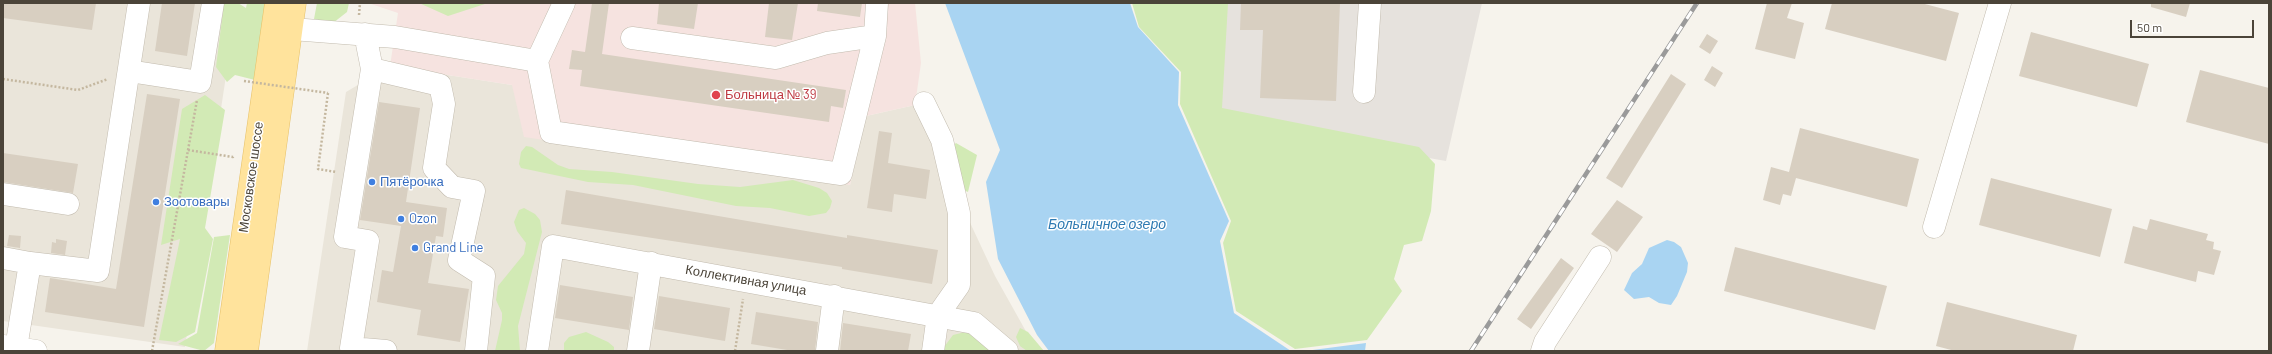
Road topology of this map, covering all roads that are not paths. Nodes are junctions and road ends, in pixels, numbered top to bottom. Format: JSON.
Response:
{"nodes":[{"id":1,"x":139,"y":3,"type":"edge"},
{"id":2,"x":213,"y":3,"type":"edge"},
{"id":3,"x":276,"y":3,"type":"edge"},
{"id":4,"x":295,"y":3,"type":"edge"},
{"id":5,"x":564,"y":3,"type":"edge"},
{"id":6,"x":877,"y":3,"type":"edge"},
{"id":7,"x":1370,"y":3,"type":"edge"},
{"id":8,"x":2000,"y":3,"type":"edge"},
{"id":9,"x":292,"y":29,"type":"junction"},
{"id":10,"x":365,"y":34,"type":"junction"},
{"id":11,"x":875,"y":36,"type":"junction"},
{"id":12,"x":632,"y":38,"type":"dead end"},
{"id":13,"x":538,"y":62,"type":"junction"},
{"id":14,"x":372,"y":69,"type":"junction"},
{"id":15,"x":129,"y":71,"type":"junction"},
{"id":16,"x":1364,"y":92,"type":"dead end"},
{"id":17,"x":924,"y":103,"type":"dead end"},
{"id":18,"x":3,"y":194,"type":"edge"},
{"id":19,"x":68,"y":204,"type":"dead end"},
{"id":20,"x":1934,"y":227,"type":"dead end"},
{"id":21,"x":3,"y":258,"type":"edge"},
{"id":22,"x":1600,"y":258,"type":"dead end"},
{"id":23,"x":30,"y":262,"type":"junction"},
{"id":24,"x":651,"y":263,"type":"junction"},
{"id":25,"x":834,"y":296,"type":"junction"},
{"id":26,"x":938,"y":315,"type":"junction"},
{"id":27,"x":241,"y":318,"type":"junction"},
{"id":28,"x":18,"y":348,"type":"edge"},
{"id":29,"x":218,"y":351,"type":"edge"},
{"id":30,"x":226,"y":351,"type":"edge"},
{"id":31,"x":247,"y":351,"type":"edge"},
{"id":32,"x":264,"y":351,"type":"edge"},
{"id":33,"x":386,"y":351,"type":"edge"},
{"id":34,"x":476,"y":351,"type":"edge"},
{"id":35,"x":537,"y":351,"type":"edge"},
{"id":36,"x":638,"y":351,"type":"edge"},
{"id":37,"x":828,"y":351,"type":"edge"},
{"id":38,"x":933,"y":351,"type":"edge"},
{"id":39,"x":1007,"y":351,"type":"edge"},
{"id":40,"x":1542,"y":351,"type":"edge"}],
"edges":[{"from":1,"to":15,"type":"street"},
{"from":2,"to":15,"type":"street"},
{"from":3,"to":27,"type":"main road","name":"Московское шоссе"},
{"from":4,"to":9,"type":"main road","name":"Московское шоссе"},
{"from":5,"to":13,"type":"street"},
{"from":6,"to":11,"type":"street"},
{"from":7,"to":16,"type":"street"},
{"from":8,"to":20,"type":"street"},
{"from":9,"to":10,"type":"street"},
{"from":9,"to":27,"type":"main road","name":"Московское шоссе"},
{"from":10,"to":13,"type":"street"},
{"from":10,"to":14,"type":"street"},
{"from":11,"to":12,"type":"street"},
{"from":11,"to":13,"type":"street"},
{"from":14,"to":33,"type":"street"},
{"from":14,"to":34,"type":"street"},
{"from":15,"to":23,"type":"street"},
{"from":17,"to":26,"type":"street"},
{"from":18,"to":19,"type":"street"},
{"from":21,"to":23,"type":"street"},
{"from":22,"to":40,"type":"street"},
{"from":23,"to":28,"type":"street"},
{"from":24,"to":25,"type":"street","name":"Коллективная улица"},
{"from":24,"to":35,"type":"street","name":"Коллективная улица"},
{"from":24,"to":36,"type":"street"},
{"from":25,"to":26,"type":"street","name":"Коллективная улица"},
{"from":25,"to":37,"type":"street"},
{"from":26,"to":38,"type":"street"},
{"from":26,"to":39,"type":"street","name":"Коллективная улица"},
{"from":27,"to":29,"type":"main road"},
{"from":27,"to":30,"type":"main road","name":"Московское шоссе"},
{"from":27,"to":31,"type":"main road","name":"Московское шоссе"},
{"from":27,"to":32,"type":"main road"}]}
